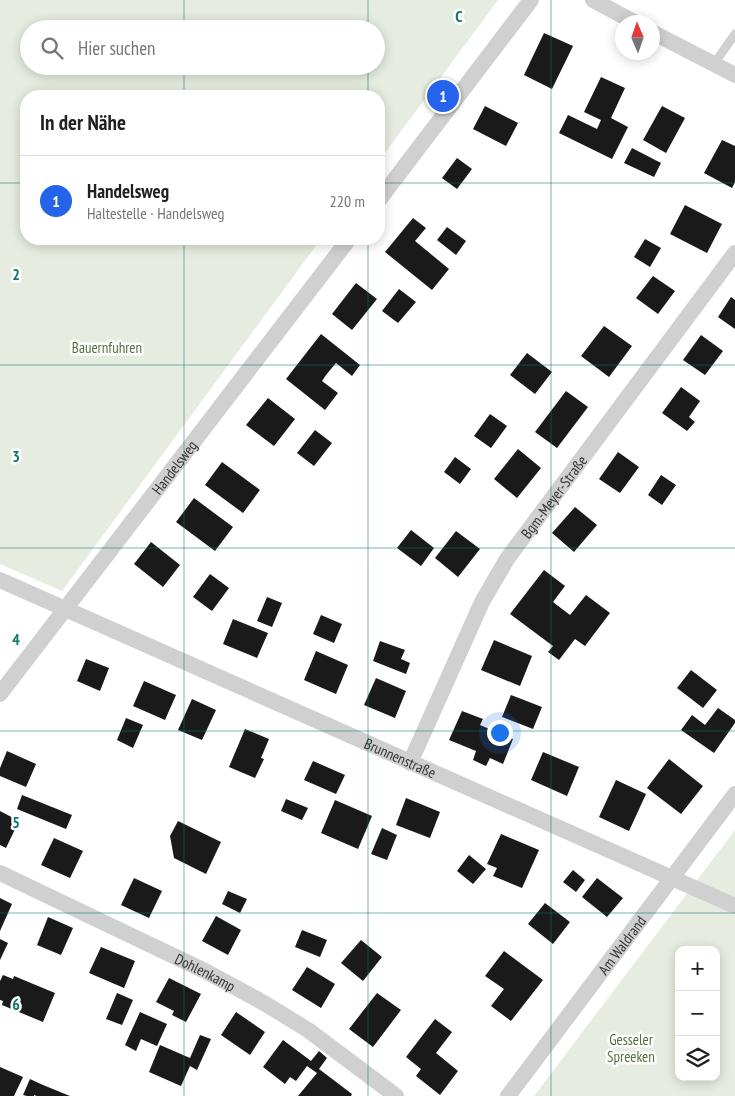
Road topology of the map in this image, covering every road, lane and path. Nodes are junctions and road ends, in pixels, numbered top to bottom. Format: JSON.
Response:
{"nodes":[{"id":1,"x":531,"y":0,"type":"edge"},
{"id":2,"x":593,"y":0,"type":"edge"},
{"id":3,"x":621,"y":15,"type":"edge"},
{"id":4,"x":735,"y":34,"type":"edge"},
{"id":5,"x":660,"y":36,"type":"edge"},
{"id":6,"x":714,"y":64,"type":"junction"},
{"id":7,"x":735,"y":75,"type":"edge"},
{"id":8,"x":385,"y":192,"type":"edge"},
{"id":9,"x":344,"y":245,"type":"edge"},
{"id":10,"x":735,"y":253,"type":"edge"},
{"id":11,"x":0,"y":580,"type":"edge"},
{"id":12,"x":64,"y":610,"type":"junction"},
{"id":13,"x":0,"y":694,"type":"edge"},
{"id":14,"x":410,"y":763,"type":"junction"},
{"id":15,"x":735,"y":794,"type":"edge"},
{"id":16,"x":0,"y":873,"type":"edge"},
{"id":17,"x":671,"y":878,"type":"junction"},
{"id":18,"x":735,"y":906,"type":"edge"},
{"id":19,"x":396,"y":1096,"type":"edge"},
{"id":20,"x":508,"y":1096,"type":"edge"}],
"edges":[{"from":1,"to":8,"type":"street"},
{"from":2,"to":3,"type":"street"},
{"from":4,"to":6,"type":"lane"},
{"from":5,"to":6,"type":"street"},
{"from":6,"to":7,"type":"street"},
{"from":9,"to":12,"type":"street","name":"Handelsweg"},
{"from":10,"to":14,"type":"street","name":"Bgm.-Meyer-Straße"},
{"from":11,"to":12,"type":"street","name":"Brunnenstraße"},
{"from":12,"to":13,"type":"street","name":"Handelsweg"},
{"from":12,"to":14,"type":"street","name":"Brunnenstraße"},
{"from":14,"to":17,"type":"street","name":"Brunnenstraße"},
{"from":15,"to":17,"type":"street","name":"Am Waldrand"},
{"from":16,"to":19,"type":"street","name":"Dohlenkamp"},
{"from":17,"to":18,"type":"street","name":"Brunnenstraße"},
{"from":17,"to":20,"type":"street","name":"Am Waldrand"}]}
